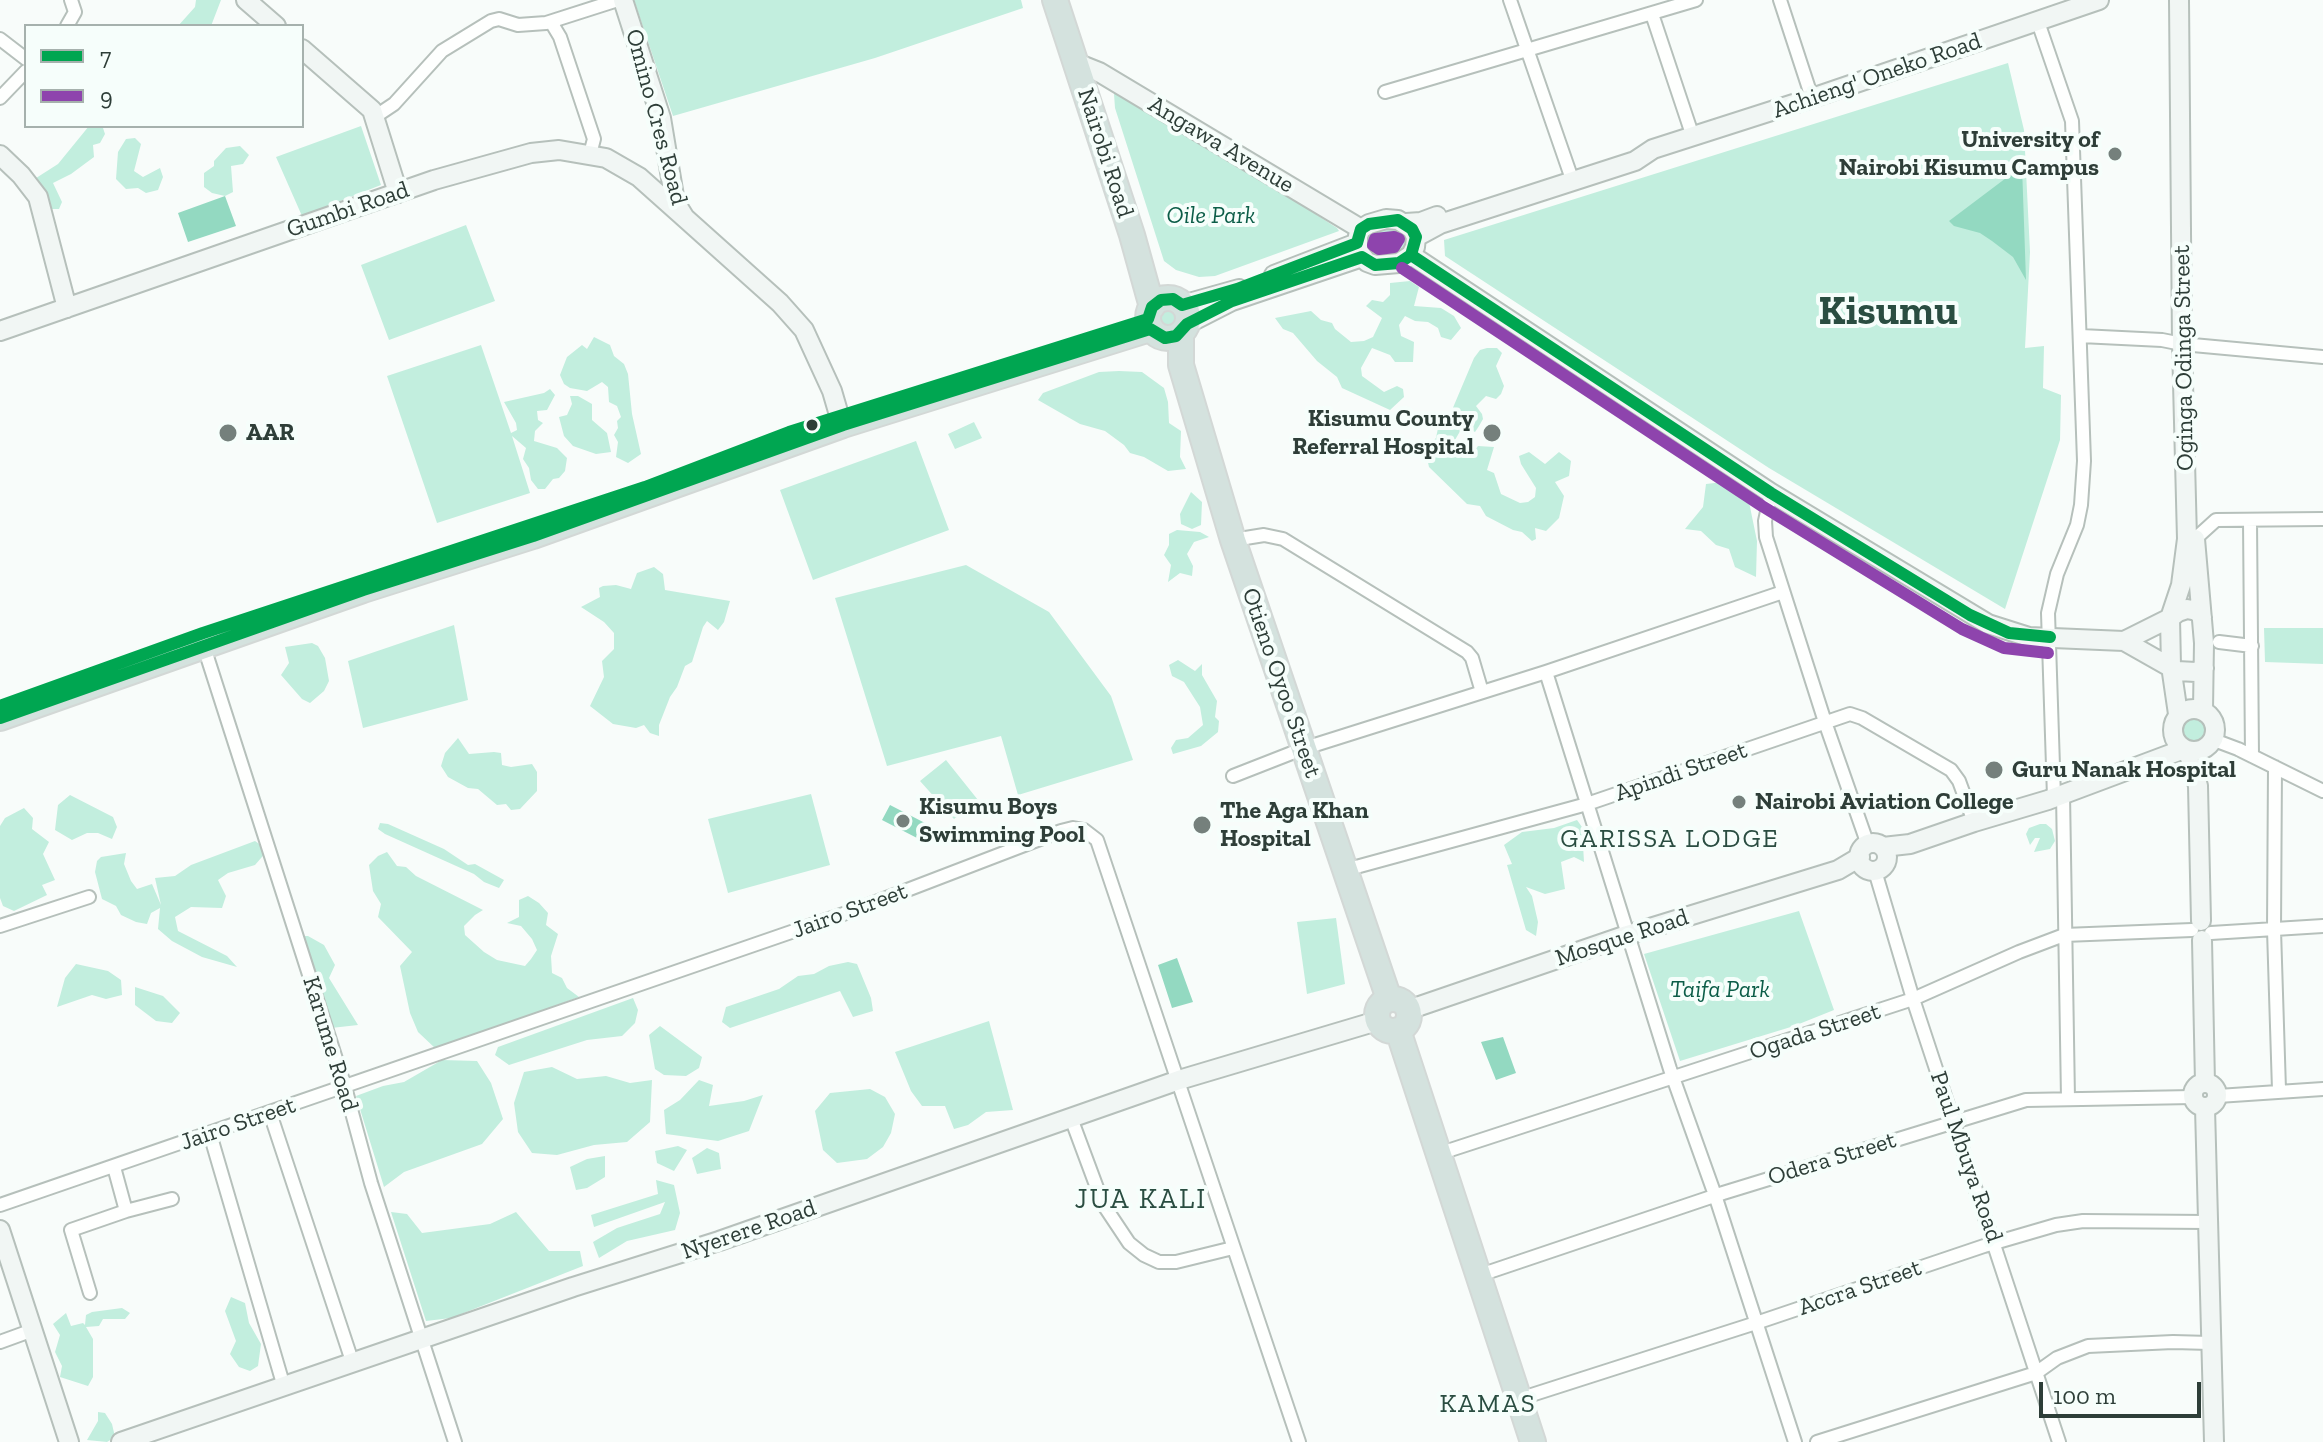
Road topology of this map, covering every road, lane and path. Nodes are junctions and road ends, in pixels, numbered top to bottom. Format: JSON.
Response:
{"nodes":[{"id":1,"x":71,"y":0,"type":"edge"},
{"id":2,"x":246,"y":0,"type":"edge"},
{"id":3,"x":621,"y":0,"type":"edge"},
{"id":4,"x":1056,"y":0,"type":"edge"},
{"id":5,"x":1510,"y":0,"type":"edge"},
{"id":6,"x":1696,"y":0,"type":"edge"},
{"id":7,"x":1780,"y":0,"type":"edge"},
{"id":8,"x":2099,"y":0,"type":"edge"},
{"id":9,"x":2179,"y":0,"type":"edge"},
{"id":10,"x":2187,"y":0,"type":"edge"},
{"id":11,"x":2059,"y":7,"type":"edge"},
{"id":12,"x":1652,"y":14,"type":"junction"},
{"id":13,"x":551,"y":22,"type":"junction"},
{"id":14,"x":2038,"y":22,"type":"junction"},
{"id":15,"x":68,"y":24,"type":"edge"},
{"id":16,"x":274,"y":24,"type":"edge"},
{"id":17,"x":0,"y":39,"type":"edge"},
{"id":18,"x":1526,"y":50,"type":"junction"},
{"id":19,"x":304,"y":51,"type":"edge"},
{"id":20,"x":24,"y":57,"type":"edge"},
{"id":21,"x":1079,"y":64,"type":"junction"},
{"id":22,"x":24,"y":73,"type":"edge"},
{"id":23,"x":1385,"y":92,"type":"dead end"},
{"id":24,"x":0,"y":98,"type":"edge"},
{"id":25,"x":1812,"y":98,"type":"junction"},
{"id":26,"x":376,"y":116,"type":"junction"},
{"id":27,"x":1693,"y":137,"type":"junction"},
{"id":28,"x":590,"y":154,"type":"junction"},
{"id":29,"x":0,"y":155,"type":"edge"},
{"id":30,"x":1572,"y":176,"type":"junction"},
{"id":31,"x":398,"y":193,"type":"junction"},
{"id":32,"x":685,"y":218,"type":"junction"},
{"id":33,"x":1411,"y":238,"type":"junction"},
{"id":34,"x":1360,"y":243,"type":"junction"},
{"id":35,"x":67,"y":308,"type":"junction"},
{"id":36,"x":1166,"y":319,"type":"junction"},
{"id":37,"x":0,"y":331,"type":"edge"},
{"id":38,"x":2081,"y":336,"type":"junction"},
{"id":39,"x":2187,"y":344,"type":"junction"},
{"id":40,"x":2323,"y":357,"type":"edge"},
{"id":41,"x":841,"y":420,"type":"junction"},
{"id":42,"x":1771,"y":493,"type":"junction"},
{"id":43,"x":2323,"y":519,"type":"edge"},
{"id":44,"x":2250,"y":521,"type":"junction"},
{"id":45,"x":2191,"y":539,"type":"junction"},
{"id":46,"x":1233,"y":540,"type":"junction"},
{"id":47,"x":1783,"y":592,"type":"junction"},
{"id":48,"x":2202,"y":617,"type":"junction"},
{"id":49,"x":2170,"y":618,"type":"junction"},
{"id":50,"x":2050,"y":637,"type":"junction"},
{"id":51,"x":2124,"y":641,"type":"junction"},
{"id":52,"x":2219,"y":642,"type":"dead end"},
{"id":53,"x":2252,"y":646,"type":"junction"},
{"id":54,"x":204,"y":647,"type":"junction"},
{"id":55,"x":2171,"y":666,"type":"junction"},
{"id":56,"x":2204,"y":668,"type":"junction"},
{"id":57,"x":1546,"y":672,"type":"junction"},
{"id":58,"x":1482,"y":692,"type":"junction"},
{"id":59,"x":0,"y":706,"type":"edge"},
{"id":60,"x":2203,"y":709,"type":"junction"},
{"id":61,"x":2178,"y":714,"type":"junction"},
{"id":62,"x":0,"y":718,"type":"edge"},
{"id":63,"x":1825,"y":722,"type":"junction"},
{"id":64,"x":2217,"y":740,"type":"junction"},
{"id":65,"x":2183,"y":747,"type":"junction"},
{"id":66,"x":1302,"y":749,"type":"junction"},
{"id":67,"x":2252,"y":756,"type":"junction"},
{"id":68,"x":2275,"y":767,"type":"junction"},
{"id":69,"x":1233,"y":776,"type":"dead end"},
{"id":70,"x":2198,"y":786,"type":"junction"},
{"id":71,"x":2323,"y":791,"type":"edge"},
{"id":72,"x":2059,"y":796,"type":"junction"},
{"id":73,"x":1587,"y":804,"type":"junction"},
{"id":74,"x":1974,"y":822,"type":"junction"},
{"id":75,"x":1873,"y":858,"type":"junction"},
{"id":76,"x":1345,"y":870,"type":"junction"},
{"id":77,"x":89,"y":897,"type":"dead end"},
{"id":78,"x":0,"y":926,"type":"edge"},
{"id":79,"x":2323,"y":926,"type":"edge"},
{"id":80,"x":2274,"y":930,"type":"junction"},
{"id":81,"x":2201,"y":931,"type":"junction"},
{"id":82,"x":1627,"y":935,"type":"junction"},
{"id":83,"x":2064,"y":935,"type":"junction"},
{"id":84,"x":1913,"y":999,"type":"junction"},
{"id":85,"x":1393,"y":1015,"type":"junction"},
{"id":86,"x":1673,"y":1078,"type":"junction"},
{"id":87,"x":1179,"y":1080,"type":"junction"},
{"id":88,"x":345,"y":1087,"type":"junction"},
{"id":89,"x":2323,"y":1089,"type":"edge"},
{"id":90,"x":2279,"y":1090,"type":"junction"},
{"id":91,"x":2205,"y":1096,"type":"junction"},
{"id":92,"x":2068,"y":1099,"type":"junction"},
{"id":93,"x":270,"y":1113,"type":"junction"},
{"id":94,"x":1071,"y":1118,"type":"junction"},
{"id":95,"x":1954,"y":1123,"type":"junction"},
{"id":96,"x":210,"y":1134,"type":"junction"},
{"id":97,"x":1438,"y":1154,"type":"junction"},
{"id":98,"x":114,"y":1167,"type":"junction"},
{"id":99,"x":1715,"y":1195,"type":"junction"},
{"id":100,"x":172,"y":1199,"type":"dead end"},
{"id":101,"x":0,"y":1205,"type":"edge"},
{"id":102,"x":126,"y":1211,"type":"junction"},
{"id":103,"x":2208,"y":1222,"type":"junction"},
{"id":104,"x":0,"y":1230,"type":"edge"},
{"id":105,"x":1995,"y":1243,"type":"junction"},
{"id":106,"x":1233,"y":1248,"type":"junction"},
{"id":107,"x":1480,"y":1275,"type":"junction"},
{"id":108,"x":90,"y":1293,"type":"dead end"},
{"id":109,"x":1756,"y":1323,"type":"junction"},
{"id":110,"x":33,"y":1330,"type":"junction"},
{"id":111,"x":422,"y":1340,"type":"junction"},
{"id":112,"x":0,"y":1342,"type":"edge"},
{"id":113,"x":2210,"y":1343,"type":"junction"},
{"id":114,"x":353,"y":1364,"type":"junction"},
{"id":115,"x":2036,"y":1373,"type":"junction"},
{"id":116,"x":284,"y":1387,"type":"junction"},
{"id":117,"x":1519,"y":1399,"type":"junction"},
{"id":118,"x":2212,"y":1410,"type":"junction"},
{"id":119,"x":69,"y":1442,"type":"edge"},
{"id":120,"x":121,"y":1442,"type":"edge"},
{"id":121,"x":455,"y":1442,"type":"edge"},
{"id":122,"x":1299,"y":1442,"type":"edge"},
{"id":123,"x":1533,"y":1442,"type":"edge"},
{"id":124,"x":1795,"y":1442,"type":"edge"},
{"id":125,"x":1817,"y":1442,"type":"edge"},
{"id":126,"x":2059,"y":1442,"type":"edge"},
{"id":127,"x":2199,"y":1442,"type":"edge"},
{"id":128,"x":2214,"y":1442,"type":"edge"}],
"edges":[{"from":1,"to":15,"type":"street"},
{"from":2,"to":16,"type":"main road"},
{"from":3,"to":13,"type":"street"},
{"from":3,"to":32,"type":"main road","name":"Omino Cres Road"},
{"from":4,"to":21,"type":"highway","name":"Nairobi Road"},
{"from":4,"to":36,"type":"highway","name":"Nairobi Road"},
{"from":5,"to":18,"type":"street"},
{"from":6,"to":12,"type":"street"},
{"from":7,"to":25,"type":"street"},
{"from":8,"to":11,"type":"main road","name":"Achieng' Oneko Road"},
{"from":9,"to":39,"type":"main road","name":"Oginga Odinga Street"},
{"from":10,"to":39,"type":"main road","name":"Oginga Odinga Street"},
{"from":11,"to":14,"type":"main road","name":"Achieng' Oneko Road"},
{"from":12,"to":18,"type":"street"},
{"from":12,"to":27,"type":"street"},
{"from":13,"to":26,"type":"street"},
{"from":13,"to":28,"type":"street"},
{"from":14,"to":25,"type":"main road","name":"Achieng' Oneko Road"},
{"from":14,"to":38,"type":"street"},
{"from":17,"to":20,"type":"street"},
{"from":18,"to":23,"type":"street"},
{"from":18,"to":30,"type":"street"},
{"from":19,"to":26,"type":"main road"},
{"from":21,"to":34,"type":"main road","name":"Angawa Avenue"},
{"from":21,"to":36,"type":"highway","name":"Nairobi Road"},
{"from":22,"to":24,"type":"street"},
{"from":25,"to":27,"type":"main road","name":"Achieng' Oneko Road"},
{"from":26,"to":31,"type":"main road"},
{"from":27,"to":30,"type":"main road","name":"Achieng' Oneko Road"},
{"from":28,"to":31,"type":"main road","name":"Gumbi Road"},
{"from":28,"to":32,"type":"main road","name":"Gumbi Road"},
{"from":29,"to":35,"type":"main road"},
{"from":30,"to":33,"type":"main road","name":"Achieng' Oneko Road"},
{"from":31,"to":35,"type":"main road","name":"Gumbi Road"},
{"from":32,"to":41,"type":"main road","name":"Omino Cres Road"},
{"from":33,"to":34,"type":"main road"},
{"from":33,"to":34,"type":"main road"},
{"from":33,"to":42,"type":"main road"},
{"from":34,"to":36,"type":"main road"},
{"from":35,"to":37,"type":"main road","name":"Gumbi Road"},
{"from":36,"to":41,"type":"highway"},
{"from":36,"to":46,"type":"highway","name":"Otieno Oyoo Street"},
{"from":38,"to":39,"type":"street"},
{"from":38,"to":50,"type":"street"},
{"from":39,"to":40,"type":"street"},
{"from":39,"to":45,"type":"main road","name":"Oginga Odinga Street"},
{"from":41,"to":54,"type":"highway"},
{"from":41,"to":59,"type":"highway"},
{"from":42,"to":47,"type":"street","name":"Paul Mbuya Road"},
{"from":42,"to":50,"type":"main road"},
{"from":43,"to":44,"type":"street"},
{"from":44,"to":45,"type":"street"},
{"from":44,"to":53,"type":"street"},
{"from":45,"to":48,"type":"main road","name":"Oginga Odinga Street"},
{"from":45,"to":49,"type":"main road","name":"Oginga Odinga Street"},
{"from":46,"to":58,"type":"street"},
{"from":46,"to":66,"type":"highway","name":"Otieno Oyoo Street"},
{"from":47,"to":57,"type":"street"},
{"from":47,"to":63,"type":"street","name":"Paul Mbuya Road"},
{"from":48,"to":49,"type":"main road"},
{"from":48,"to":56,"type":"main road","name":"Oginga Odinga Street"},
{"from":49,"to":51,"type":"main road"},
{"from":49,"to":55,"type":"main road","name":"Oginga Odinga Street"},
{"from":50,"to":51,"type":"main road"},
{"from":50,"to":72,"type":"street"},
{"from":51,"to":55,"type":"main road"},
{"from":52,"to":53,"type":"street"},
{"from":53,"to":67,"type":"street"},
{"from":54,"to":62,"type":"highway"},
{"from":54,"to":88,"type":"street","name":"Karume Road"},
{"from":55,"to":56,"type":"main road"},
{"from":55,"to":61,"type":"main road","name":"Oginga Odinga Street"},
{"from":56,"to":60,"type":"main road","name":"Oginga Odinga Street"},
{"from":57,"to":58,"type":"street"},
{"from":57,"to":73,"type":"street"},
{"from":58,"to":66,"type":"street"},
{"from":60,"to":61,"type":"main road"},
{"from":60,"to":64,"type":"main road"},
{"from":61,"to":65,"type":"main road"},
{"from":63,"to":73,"type":"street","name":"Apindi Street"},
{"from":63,"to":74,"type":"street","name":"Apindi Street"},
{"from":63,"to":75,"type":"street","name":"Paul Mbuya Road"},
{"from":64,"to":65,"type":"main road"},
{"from":64,"to":67,"type":"street"},
{"from":64,"to":70,"type":"main road"},
{"from":65,"to":70,"type":"main road"},
{"from":65,"to":72,"type":"main road"},
{"from":66,"to":69,"type":"street"},
{"from":66,"to":76,"type":"highway","name":"Otieno Oyoo Street"},
{"from":67,"to":68,"type":"street"},
{"from":68,"to":71,"type":"street"},
{"from":68,"to":80,"type":"street"},
{"from":70,"to":81,"type":"main road"},
{"from":72,"to":74,"type":"main road"},
{"from":72,"to":83,"type":"street"},
{"from":73,"to":76,"type":"street","name":"Apindi Street"},
{"from":73,"to":82,"type":"street"},
{"from":74,"to":75,"type":"main road"},
{"from":75,"to":82,"type":"main road","name":"Mosque Road"},
{"from":75,"to":84,"type":"street","name":"Paul Mbuya Road"},
{"from":76,"to":85,"type":"highway","name":"Otieno Oyoo Street"},
{"from":77,"to":78,"type":"street"},
{"from":79,"to":80,"type":"street","name":"Ogada Street"},
{"from":80,"to":81,"type":"street","name":"Ogada Street"},
{"from":80,"to":90,"type":"street"},
{"from":81,"to":83,"type":"street","name":"Ogada Street"},
{"from":81,"to":91,"type":"main road"},
{"from":82,"to":85,"type":"main road","name":"Mosque Road"},
{"from":82,"to":86,"type":"street"},
{"from":83,"to":84,"type":"street","name":"Ogada Street"},
{"from":83,"to":92,"type":"street"},
{"from":84,"to":86,"type":"street","name":"Ogada Street"},
{"from":84,"to":95,"type":"street","name":"Paul Mbuya Road"},
{"from":85,"to":87,"type":"main road","name":"Nyerere Road"},
{"from":85,"to":97,"type":"highway","name":"Otieno Oyoo Street"},
{"from":86,"to":97,"type":"street","name":"Ogada Street"},
{"from":86,"to":99,"type":"street"},
{"from":87,"to":88,"type":"street","name":"Jairo Street"},
{"from":87,"to":94,"type":"main road","name":"Nyerere Road"},
{"from":87,"to":106,"type":"street","name":"Jairo Street"},
{"from":88,"to":93,"type":"street","name":"Jairo Street"},
{"from":88,"to":111,"type":"street","name":"Karume Road"},
{"from":89,"to":90,"type":"street","name":"Odera Street"},
{"from":90,"to":91,"type":"street","name":"Odera Street"},
{"from":91,"to":92,"type":"street","name":"Odera Street"},
{"from":91,"to":103,"type":"main road"},
{"from":92,"to":95,"type":"street","name":"Odera Street"},
{"from":93,"to":96,"type":"street","name":"Jairo Street"},
{"from":93,"to":114,"type":"street"},
{"from":94,"to":106,"type":"street"},
{"from":94,"to":111,"type":"main road","name":"Nyerere Road"},
{"from":95,"to":99,"type":"street","name":"Odera Street"},
{"from":95,"to":105,"type":"street","name":"Paul Mbuya Road"},
{"from":96,"to":98,"type":"street","name":"Jairo Street"},
{"from":96,"to":116,"type":"street"},
{"from":97,"to":107,"type":"highway","name":"Otieno Oyoo Street"},
{"from":98,"to":101,"type":"street","name":"Jairo Street"},
{"from":98,"to":102,"type":"street"},
{"from":99,"to":107,"type":"street","name":"Odera Street"},
{"from":99,"to":109,"type":"street"},
{"from":100,"to":102,"type":"street"},
{"from":102,"to":108,"type":"street"},
{"from":103,"to":105,"type":"street","name":"Accra Street"},
{"from":103,"to":113,"type":"main road"},
{"from":104,"to":110,"type":"main road"},
{"from":105,"to":109,"type":"street","name":"Accra Street"},
{"from":105,"to":115,"type":"street","name":"Paul Mbuya Road"},
{"from":106,"to":122,"type":"street","name":"Jairo Street"},
{"from":107,"to":117,"type":"highway","name":"Otieno Oyoo Street"},
{"from":109,"to":117,"type":"street","name":"Accra Street"},
{"from":109,"to":124,"type":"street"},
{"from":110,"to":112,"type":"street"},
{"from":110,"to":119,"type":"main road"},
{"from":111,"to":114,"type":"main road","name":"Nyerere Road"},
{"from":111,"to":121,"type":"street","name":"Karume Road"},
{"from":113,"to":115,"type":"street"},
{"from":113,"to":118,"type":"main road"},
{"from":114,"to":116,"type":"main road","name":"Nyerere Road"},
{"from":115,"to":125,"type":"street"},
{"from":115,"to":126,"type":"street","name":"Paul Mbuya Road"},
{"from":116,"to":120,"type":"main road","name":"Nyerere Road"},
{"from":117,"to":123,"type":"highway","name":"Otieno Oyoo Street"},
{"from":118,"to":127,"type":"main road"},
{"from":118,"to":128,"type":"main road"}]}
